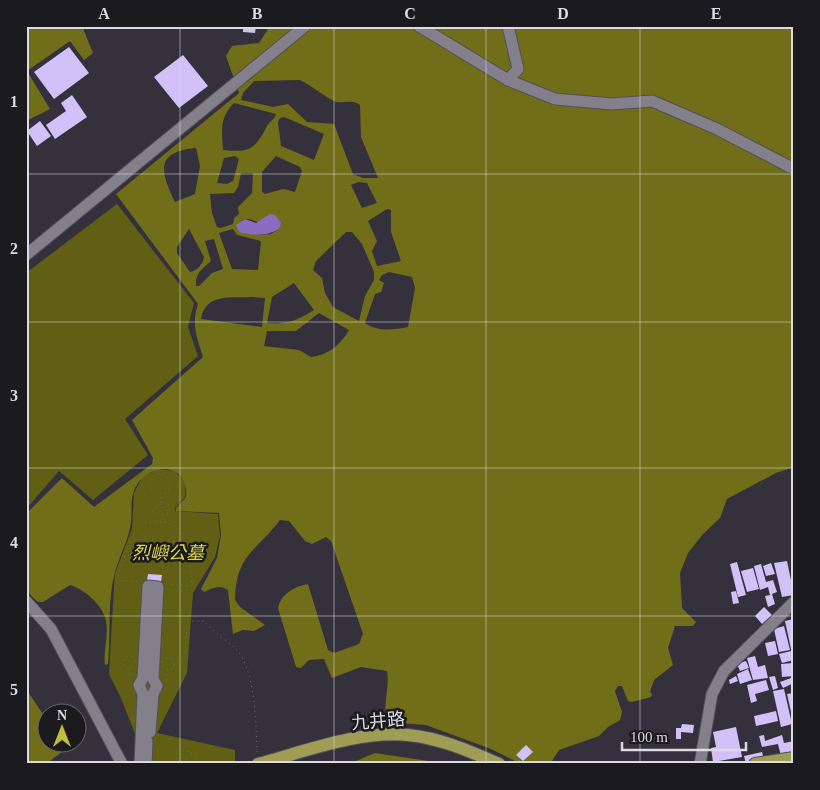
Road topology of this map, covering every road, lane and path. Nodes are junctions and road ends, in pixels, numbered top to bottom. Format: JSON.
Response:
{"nodes":[{"id":1,"x":305,"y":26,"type":"edge"},
{"id":2,"x":418,"y":26,"type":"edge"},
{"id":3,"x":508,"y":26,"type":"edge"},
{"id":4,"x":508,"y":80,"type":"junction"},
{"id":5,"x":794,"y":169,"type":"edge"},
{"id":6,"x":28,"y":248,"type":"edge"},
{"id":7,"x":161,"y":494,"type":"junction"},
{"id":8,"x":161,"y":504,"type":"junction"},
{"id":9,"x":160,"y":516,"type":"junction"},
{"id":10,"x":159,"y":522,"type":"junction"},
{"id":11,"x":26,"y":601,"type":"edge"},
{"id":12,"x":794,"y":602,"type":"edge"},
{"id":13,"x":123,"y":661,"type":"joint"},
{"id":14,"x":174,"y":665,"type":"junction"},
{"id":15,"x":191,"y":756,"type":"junction"},
{"id":16,"x":794,"y":758,"type":"edge"},
{"id":17,"x":122,"y":764,"type":"edge"},
{"id":18,"x":140,"y":764,"type":"edge"},
{"id":19,"x":146,"y":764,"type":"edge"},
{"id":20,"x":166,"y":764,"type":"edge"},
{"id":21,"x":171,"y":764,"type":"edge"},
{"id":22,"x":177,"y":764,"type":"edge"},
{"id":23,"x":185,"y":764,"type":"edge"},
{"id":24,"x":198,"y":764,"type":"edge"},
{"id":25,"x":258,"y":764,"type":"edge"},
{"id":26,"x":498,"y":764,"type":"edge"},
{"id":27,"x":700,"y":764,"type":"edge"},
{"id":28,"x":755,"y":764,"type":"edge"}],
"edges":[{"from":1,"to":6,"type":"street"},
{"from":2,"to":4,"type":"street"},
{"from":3,"to":4,"type":"street"},
{"from":4,"to":5,"type":"street"},
{"from":7,"to":7,"type":"path"},
{"from":7,"to":8,"type":"path"},
{"from":8,"to":9,"type":"path"},
{"from":8,"to":9,"type":"path"},
{"from":9,"to":10,"type":"path"},
{"from":10,"to":10,"type":"path"},
{"from":11,"to":17,"type":"street"},
{"from":12,"to":27,"type":"street"},
{"from":13,"to":13,"type":"path"},
{"from":14,"to":14,"type":"path"},
{"from":14,"to":25,"type":"path"},
{"from":15,"to":22,"type":"path"},
{"from":15,"to":23,"type":"path"},
{"from":15,"to":24,"type":"path"},
{"from":16,"to":28,"type":"main road"},
{"from":18,"to":19,"type":"street"},
{"from":20,"to":21,"type":"path"},
{"from":25,"to":26,"type":"main road","name":"九井路"}]}
